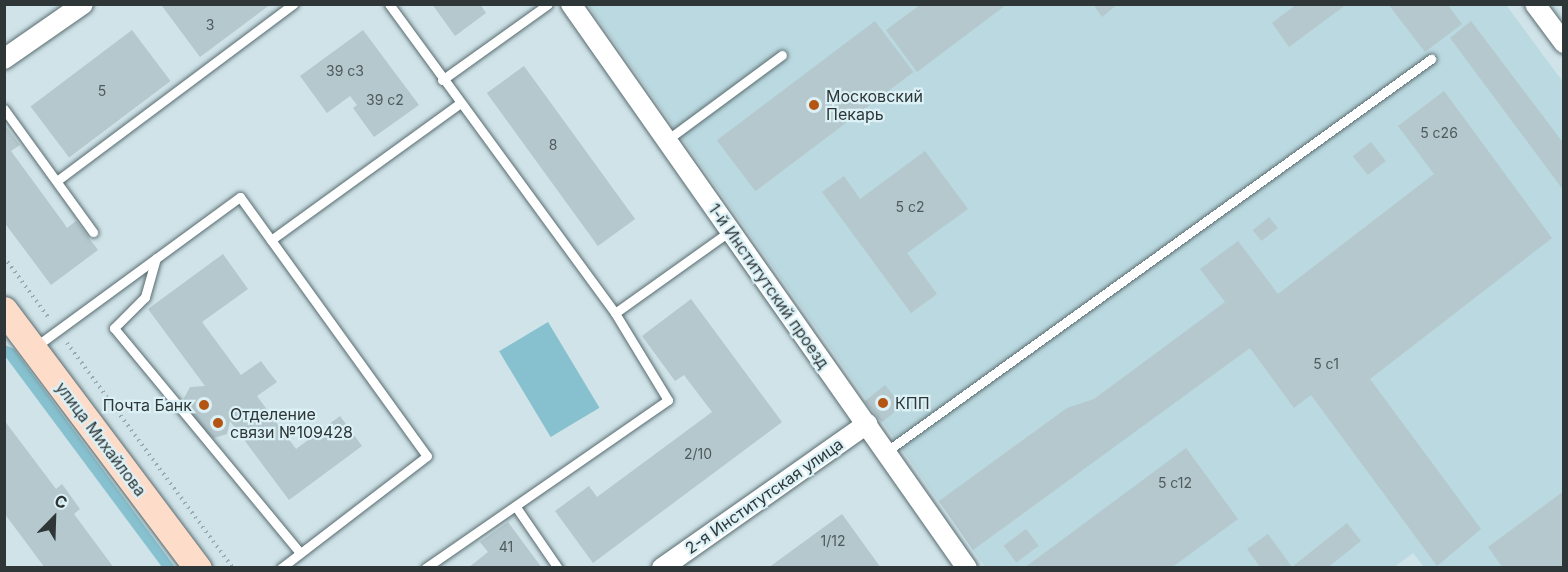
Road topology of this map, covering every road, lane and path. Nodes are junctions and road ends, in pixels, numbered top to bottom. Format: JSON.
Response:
{"nodes":[{"id":1,"x":83,"y":4,"type":"edge"},
{"id":2,"x":293,"y":4,"type":"edge"},
{"id":3,"x":388,"y":4,"type":"edge"},
{"id":4,"x":548,"y":4,"type":"edge"},
{"id":5,"x":571,"y":4,"type":"edge"},
{"id":6,"x":1535,"y":4,"type":"edge"},
{"id":7,"x":1563,"y":43,"type":"edge"},
{"id":8,"x":782,"y":55,"type":"dead end"},
{"id":9,"x":4,"y":59,"type":"edge"},
{"id":10,"x":1431,"y":59,"type":"dead end"},
{"id":11,"x":442,"y":80,"type":"junction"},
{"id":12,"x":460,"y":103,"type":"junction"},
{"id":13,"x":4,"y":109,"type":"edge"},
{"id":14,"x":667,"y":140,"type":"junction"},
{"id":15,"x":58,"y":180,"type":"junction"},
{"id":16,"x":730,"y":231,"type":"junction"},
{"id":17,"x":93,"y":232,"type":"dead end"},
{"id":18,"x":272,"y":240,"type":"junction"},
{"id":19,"x":4,"y":257,"type":"edge"},
{"id":20,"x":156,"y":258,"type":"junction"},
{"id":21,"x":615,"y":313,"type":"junction"},
{"id":22,"x":7,"y":318,"type":"edge"},
{"id":23,"x":59,"y":331,"type":"junction"},
{"id":24,"x":33,"y":348,"type":"junction"},
{"id":25,"x":867,"y":424,"type":"junction"},
{"id":26,"x":886,"y":451,"type":"junction"},
{"id":27,"x":516,"y":507,"type":"junction"},
{"id":28,"x":300,"y":553,"type":"junction"},
{"id":29,"x":198,"y":567,"type":"edge"},
{"id":30,"x":233,"y":567,"type":"edge"},
{"id":31,"x":281,"y":567,"type":"edge"},
{"id":32,"x":425,"y":567,"type":"edge"},
{"id":33,"x":558,"y":567,"type":"edge"},
{"id":34,"x":662,"y":567,"type":"edge"},
{"id":35,"x":967,"y":567,"type":"edge"}],
"edges":[{"from":1,"to":9,"type":"street"},
{"from":2,"to":15,"type":"lane"},
{"from":3,"to":11,"type":"lane"},
{"from":4,"to":11,"type":"lane"},
{"from":5,"to":14,"type":"street","name":"1-й Институтский проезд"},
{"from":6,"to":7,"type":"street"},
{"from":8,"to":14,"type":"lane"},
{"from":10,"to":26,"type":"lane"},
{"from":11,"to":12,"type":"lane"},
{"from":12,"to":18,"type":"lane"},
{"from":12,"to":21,"type":"lane"},
{"from":13,"to":15,"type":"lane"},
{"from":14,"to":16,"type":"street","name":"1-й Институтский проезд"},
{"from":15,"to":17,"type":"lane"},
{"from":16,"to":21,"type":"lane"},
{"from":16,"to":25,"type":"street","name":"1-й Институтский проезд"},
{"from":18,"to":20,"type":"lane"},
{"from":18,"to":28,"type":"lane"},
{"from":19,"to":23,"type":"path"},
{"from":20,"to":23,"type":"lane"},
{"from":20,"to":28,"type":"lane"},
{"from":21,"to":27,"type":"lane"},
{"from":22,"to":24,"type":"street","name":"улица Михайлова"},
{"from":23,"to":24,"type":"lane"},
{"from":23,"to":30,"type":"path"},
{"from":24,"to":29,"type":"street","name":"улица Михайлова"},
{"from":25,"to":26,"type":"street","name":"1-й Институтский проезд"},
{"from":25,"to":34,"type":"street","name":"2-я Институтская улица"},
{"from":26,"to":35,"type":"street","name":"1-й Институтский проезд"},
{"from":27,"to":32,"type":"lane"},
{"from":27,"to":33,"type":"lane"},
{"from":28,"to":31,"type":"lane"}]}
